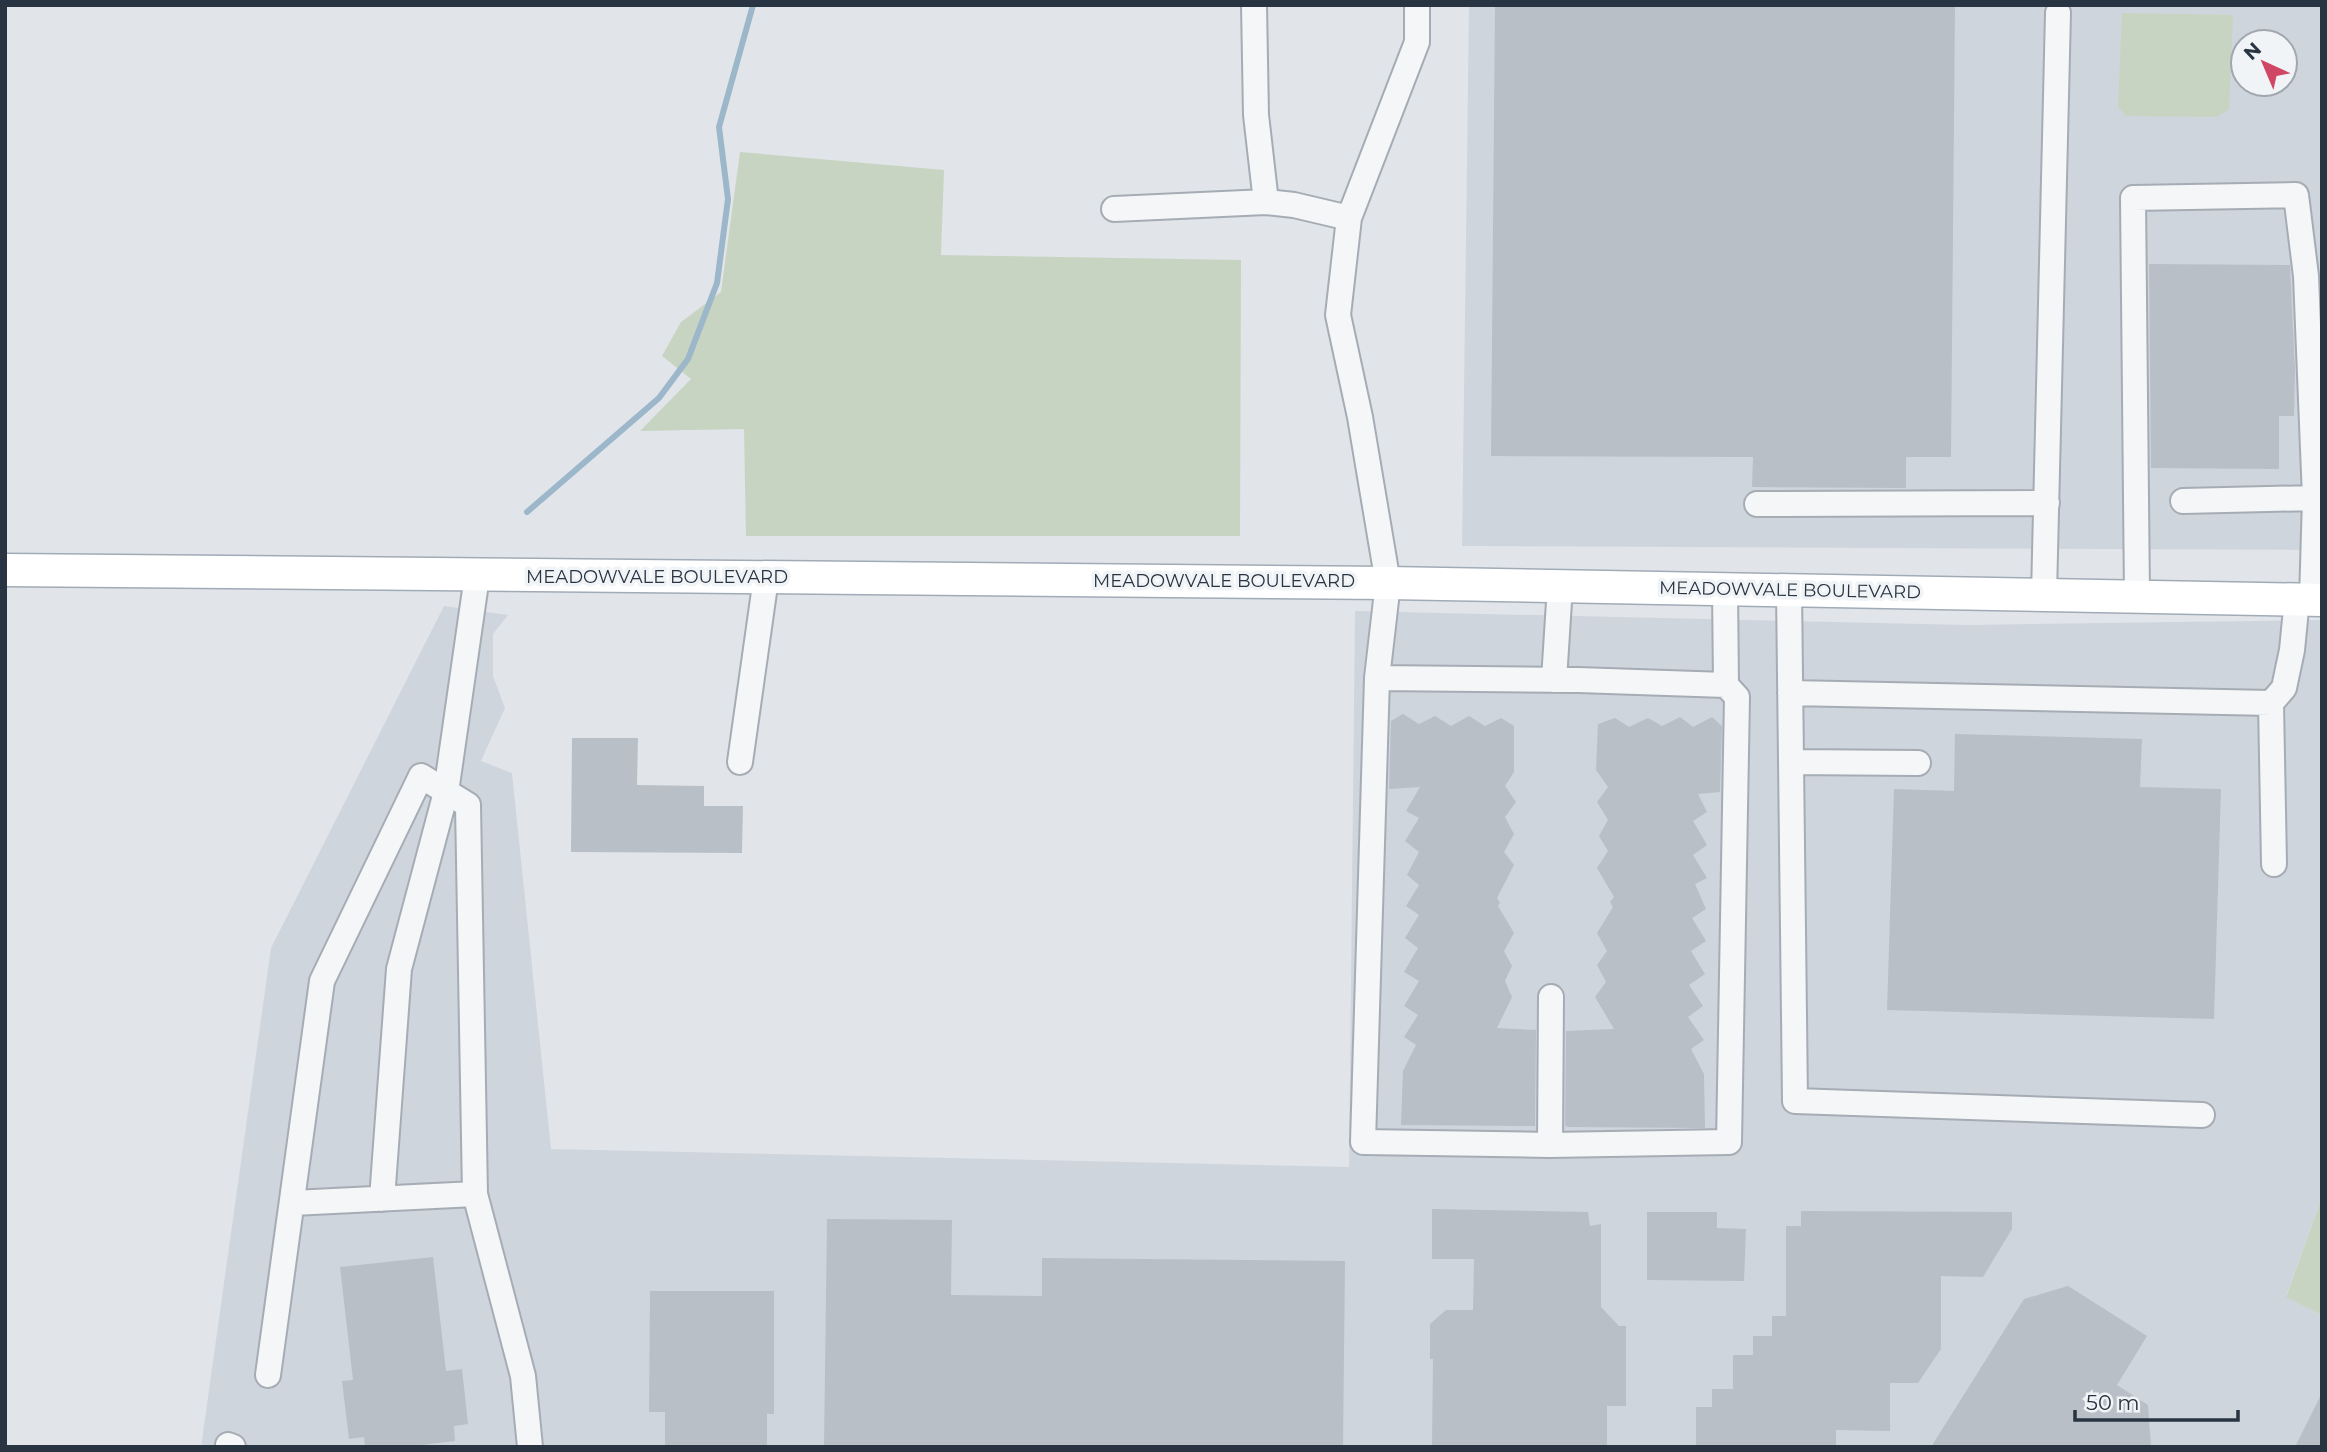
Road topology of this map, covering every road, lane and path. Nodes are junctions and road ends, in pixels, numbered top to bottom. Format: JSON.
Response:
{"nodes":[{"id":1,"x":1254,"y":5,"type":"edge"},
{"id":2,"x":1417,"y":5,"type":"edge"},
{"id":3,"x":2058,"y":13,"type":"dead end"},
{"id":4,"x":1266,"y":202,"type":"junction"},
{"id":5,"x":1114,"y":209,"type":"dead end"},
{"id":6,"x":1349,"y":218,"type":"junction"},
{"id":7,"x":2315,"y":498,"type":"junction"},
{"id":8,"x":2183,"y":501,"type":"dead end"},
{"id":9,"x":2047,"y":503,"type":"junction"},
{"id":10,"x":1757,"y":504,"type":"dead end"},
{"id":11,"x":5,"y":570,"type":"edge"},
{"id":12,"x":477,"y":576,"type":"junction"},
{"id":13,"x":766,"y":578,"type":"junction"},
{"id":14,"x":1388,"y":583,"type":"junction"},
{"id":15,"x":1560,"y":586,"type":"junction"},
{"id":16,"x":1724,"y":589,"type":"junction"},
{"id":17,"x":1789,"y":590,"type":"junction"},
{"id":18,"x":2044,"y":595,"type":"junction"},
{"id":19,"x":2137,"y":597,"type":"junction"},
{"id":20,"x":2310,"y":600,"type":"edge"},
{"id":21,"x":1377,"y":678,"type":"junction"},
{"id":22,"x":1554,"y":680,"type":"junction"},
{"id":23,"x":1726,"y":685,"type":"junction"},
{"id":24,"x":1790,"y":694,"type":"junction"},
{"id":25,"x":2271,"y":703,"type":"junction"},
{"id":26,"x":740,"y":762,"type":"dead end"},
{"id":27,"x":1791,"y":762,"type":"junction"},
{"id":28,"x":1918,"y":763,"type":"dead end"},
{"id":29,"x":446,"y":792,"type":"junction"},
{"id":30,"x":2274,"y":864,"type":"dead end"},
{"id":31,"x":1551,"y":997,"type":"dead end"},
{"id":32,"x":2202,"y":1115,"type":"dead end"},
{"id":33,"x":1550,"y":1144,"type":"junction"},
{"id":34,"x":475,"y":1195,"type":"junction"},
{"id":35,"x":382,"y":1199,"type":"junction"},
{"id":36,"x":293,"y":1203,"type":"junction"},
{"id":37,"x":268,"y":1375,"type":"dead end"},
{"id":38,"x":530,"y":1447,"type":"edge"}],
"edges":[{"from":1,"to":4,"type":"lane"},
{"from":2,"to":6,"type":"lane"},
{"from":3,"to":9,"type":"lane"},
{"from":4,"to":5,"type":"lane"},
{"from":4,"to":6,"type":"lane"},
{"from":6,"to":14,"type":"lane"},
{"from":7,"to":8,"type":"lane"},
{"from":7,"to":19,"type":"lane"},
{"from":7,"to":20,"type":"lane"},
{"from":9,"to":10,"type":"lane"},
{"from":9,"to":18,"type":"lane"},
{"from":11,"to":12,"type":"main road","name":"MEADOWVALE BOULEVARD"},
{"from":12,"to":13,"type":"main road","name":"MEADOWVALE BOULEVARD"},
{"from":12,"to":29,"type":"lane"},
{"from":13,"to":14,"type":"main road","name":"MEADOWVALE BOULEVARD"},
{"from":13,"to":26,"type":"lane"},
{"from":14,"to":15,"type":"main road","name":"MEADOWVALE BOULEVARD"},
{"from":14,"to":21,"type":"lane"},
{"from":15,"to":16,"type":"main road","name":"MEADOWVALE BOULEVARD"},
{"from":15,"to":22,"type":"lane"},
{"from":16,"to":17,"type":"main road","name":"MEADOWVALE BOULEVARD"},
{"from":16,"to":23,"type":"lane"},
{"from":17,"to":18,"type":"main road","name":"MEADOWVALE BOULEVARD"},
{"from":17,"to":24,"type":"lane"},
{"from":18,"to":19,"type":"main road","name":"MEADOWVALE BOULEVARD"},
{"from":19,"to":20,"type":"main road","name":"MEADOWVALE BOULEVARD"},
{"from":20,"to":25,"type":"lane"},
{"from":21,"to":22,"type":"lane"},
{"from":21,"to":33,"type":"lane"},
{"from":22,"to":23,"type":"lane"},
{"from":23,"to":33,"type":"lane"},
{"from":24,"to":25,"type":"lane"},
{"from":24,"to":27,"type":"lane"},
{"from":25,"to":30,"type":"lane"},
{"from":27,"to":28,"type":"lane"},
{"from":27,"to":32,"type":"lane"},
{"from":29,"to":34,"type":"lane"},
{"from":29,"to":35,"type":"lane"},
{"from":29,"to":36,"type":"lane"},
{"from":31,"to":33,"type":"lane"},
{"from":34,"to":35,"type":"lane"},
{"from":34,"to":38,"type":"lane"},
{"from":35,"to":36,"type":"lane"},
{"from":36,"to":37,"type":"lane"}]}
